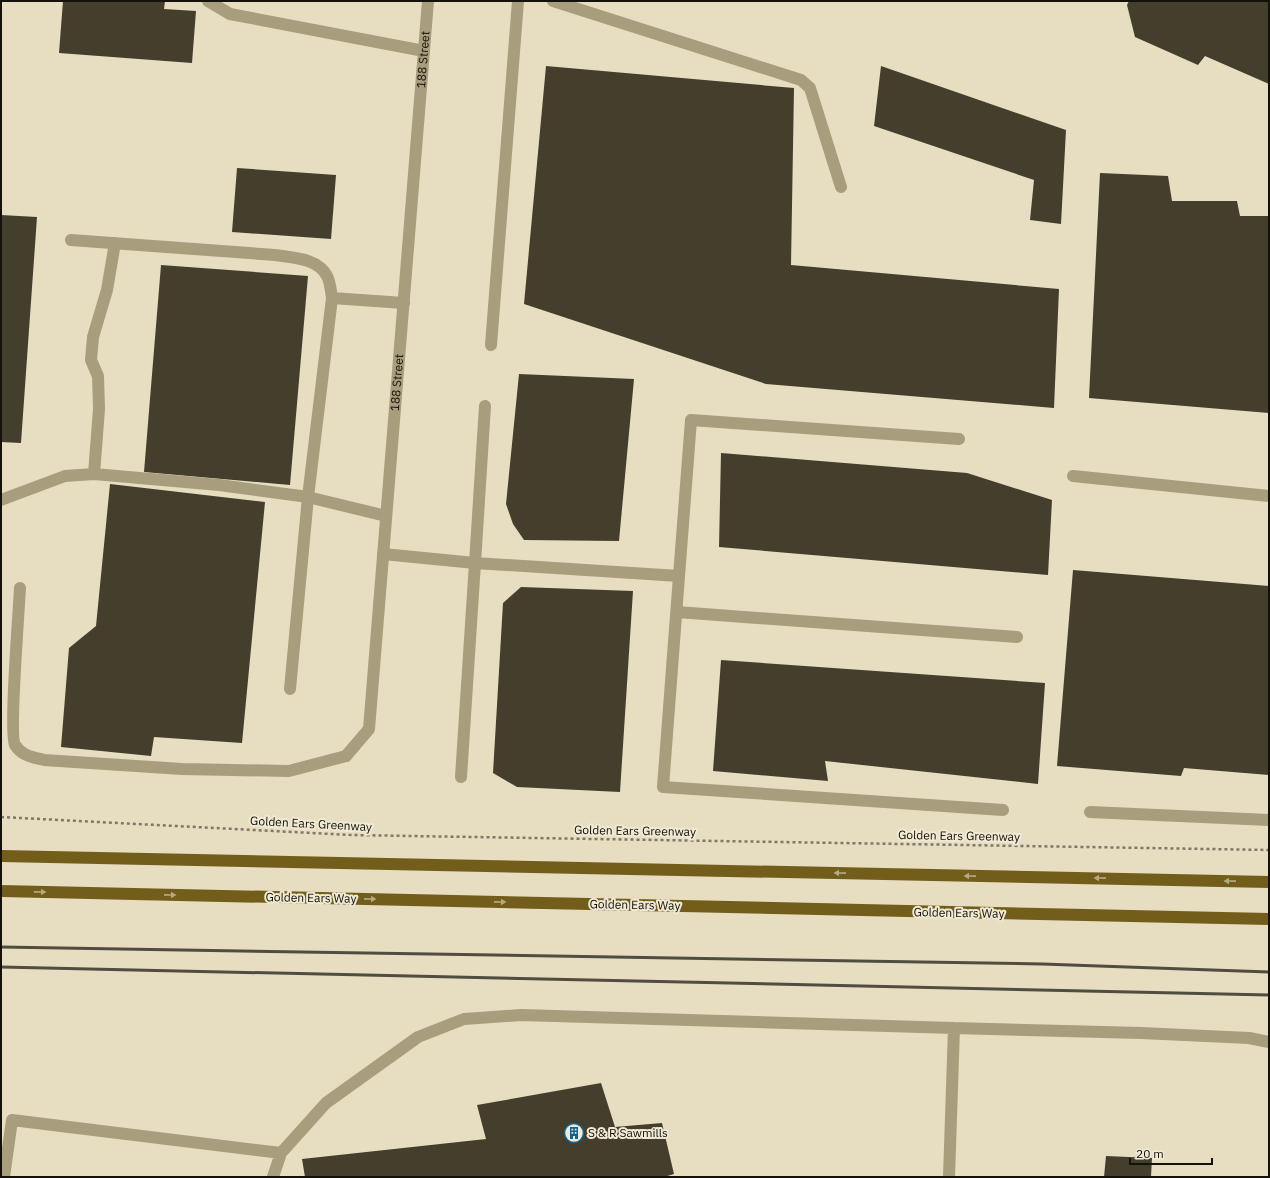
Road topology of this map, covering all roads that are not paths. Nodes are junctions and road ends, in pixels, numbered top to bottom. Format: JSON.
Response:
{"nodes":[{"id":1,"x":208,"y":1,"type":"edge"},
{"id":2,"x":428,"y":1,"type":"edge"},
{"id":3,"x":518,"y":1,"type":"edge"},
{"id":4,"x":553,"y":1,"type":"edge"},
{"id":5,"x":424,"y":51,"type":"junction"},
{"id":6,"x":841,"y":187,"type":"dead end"},
{"id":7,"x":71,"y":240,"type":"dead end"},
{"id":8,"x":114,"y":243,"type":"junction"},
{"id":9,"x":332,"y":298,"type":"junction"},
{"id":10,"x":404,"y":303,"type":"junction"},
{"id":11,"x":491,"y":345,"type":"dead end"},
{"id":12,"x":485,"y":406,"type":"dead end"},
{"id":13,"x":959,"y":439,"type":"dead end"},
{"id":14,"x":94,"y":474,"type":"junction"},
{"id":15,"x":1073,"y":476,"type":"dead end"},
{"id":16,"x":1269,"y":496,"type":"edge"},
{"id":17,"x":308,"y":497,"type":"junction"},
{"id":18,"x":1,"y":500,"type":"edge"},
{"id":19,"x":386,"y":516,"type":"junction"},
{"id":20,"x":383,"y":554,"type":"junction"},
{"id":21,"x":475,"y":563,"type":"junction"},
{"id":22,"x":679,"y":576,"type":"junction"},
{"id":23,"x":20,"y":588,"type":"dead end"},
{"id":24,"x":677,"y":612,"type":"junction"},
{"id":25,"x":1017,"y":637,"type":"dead end"},
{"id":26,"x":290,"y":688,"type":"dead end"},
{"id":27,"x":461,"y":777,"type":"dead end"},
{"id":28,"x":1003,"y":810,"type":"dead end"},
{"id":29,"x":1090,"y":812,"type":"dead end"},
{"id":30,"x":1269,"y":820,"type":"edge"},
{"id":31,"x":1,"y":856,"type":"edge"},
{"id":32,"x":1269,"y":882,"type":"edge"},
{"id":33,"x":1,"y":891,"type":"edge"},
{"id":34,"x":1269,"y":919,"type":"edge"},
{"id":35,"x":954,"y":1028,"type":"junction"},
{"id":36,"x":1269,"y":1042,"type":"edge"},
{"id":37,"x":281,"y":1153,"type":"junction"},
{"id":38,"x":4,"y":1177,"type":"edge"},
{"id":39,"x":273,"y":1177,"type":"edge"},
{"id":40,"x":949,"y":1177,"type":"edge"}],
"edges":[{"from":1,"to":5,"type":"street"},
{"from":2,"to":5,"type":"street","name":"188 Street"},
{"from":3,"to":11,"type":"street"},
{"from":4,"to":6,"type":"street"},
{"from":5,"to":10,"type":"street","name":"188 Street"},
{"from":7,"to":8,"type":"street"},
{"from":8,"to":9,"type":"street"},
{"from":8,"to":14,"type":"street"},
{"from":9,"to":10,"type":"street"},
{"from":9,"to":17,"type":"street"},
{"from":10,"to":19,"type":"street","name":"188 Street"},
{"from":12,"to":21,"type":"street"},
{"from":13,"to":22,"type":"street"},
{"from":14,"to":17,"type":"street"},
{"from":14,"to":18,"type":"street"},
{"from":15,"to":16,"type":"street"},
{"from":17,"to":19,"type":"street"},
{"from":17,"to":26,"type":"street"},
{"from":19,"to":20,"type":"street","name":"188 Street"},
{"from":20,"to":21,"type":"street"},
{"from":20,"to":23,"type":"street","name":"188 Street"},
{"from":21,"to":22,"type":"street"},
{"from":21,"to":27,"type":"street"},
{"from":22,"to":24,"type":"street"},
{"from":24,"to":25,"type":"street"},
{"from":24,"to":28,"type":"street"},
{"from":29,"to":30,"type":"street"},
{"from":32,"to":31,"type":"main road","one_way":true},
{"from":33,"to":34,"type":"main road","name":"Golden Ears Way","one_way":true},
{"from":35,"to":36,"type":"street"},
{"from":35,"to":37,"type":"street"},
{"from":35,"to":40,"type":"street"},
{"from":37,"to":38,"type":"street"},
{"from":37,"to":39,"type":"street"}]}
